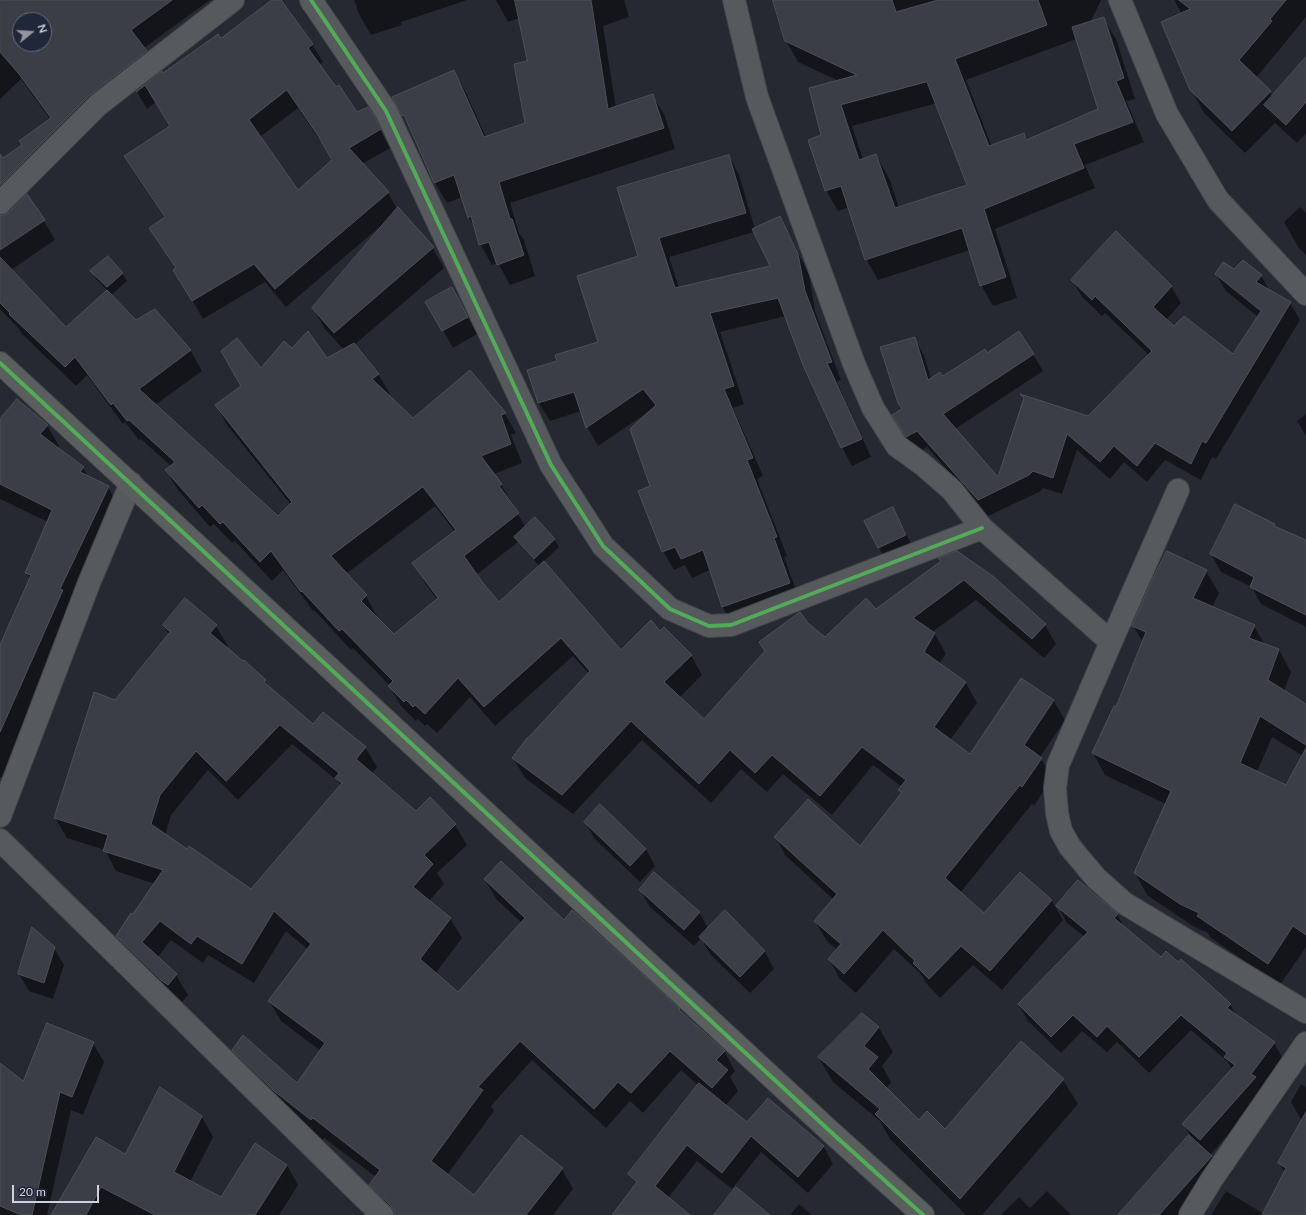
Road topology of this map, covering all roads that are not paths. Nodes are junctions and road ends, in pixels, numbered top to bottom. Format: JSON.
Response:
{"nodes":[{"id":1,"x":233,"y":0,"type":"edge"},
{"id":2,"x":311,"y":0,"type":"edge"},
{"id":3,"x":734,"y":0,"type":"edge"},
{"id":4,"x":1121,"y":1,"type":"edge"},
{"id":5,"x":0,"y":203,"type":"edge"},
{"id":6,"x":1306,"y":294,"type":"edge"},
{"id":7,"x":0,"y":363,"type":"edge"},
{"id":8,"x":131,"y":483,"type":"junction"},
{"id":9,"x":1178,"y":490,"type":"dead end"},
{"id":10,"x":982,"y":528,"type":"junction"},
{"id":11,"x":1111,"y":642,"type":"junction"},
{"id":12,"x":0,"y":816,"type":"edge"},
{"id":13,"x":0,"y":840,"type":"edge"},
{"id":14,"x":1306,"y":1012,"type":"edge"},
{"id":15,"x":1306,"y":1043,"type":"edge"},
{"id":16,"x":382,"y":1215,"type":"edge"},
{"id":17,"x":923,"y":1215,"type":"edge"},
{"id":18,"x":1190,"y":1215,"type":"edge"}],
"edges":[{"from":1,"to":5,"type":"street"},
{"from":2,"to":10,"type":"street"},
{"from":3,"to":10,"type":"street"},
{"from":4,"to":6,"type":"street"},
{"from":7,"to":8,"type":"street"},
{"from":8,"to":12,"type":"street"},
{"from":8,"to":17,"type":"street"},
{"from":9,"to":11,"type":"street"},
{"from":10,"to":11,"type":"street"},
{"from":11,"to":14,"type":"street"},
{"from":13,"to":16,"type":"street"},
{"from":15,"to":18,"type":"street"}]}
